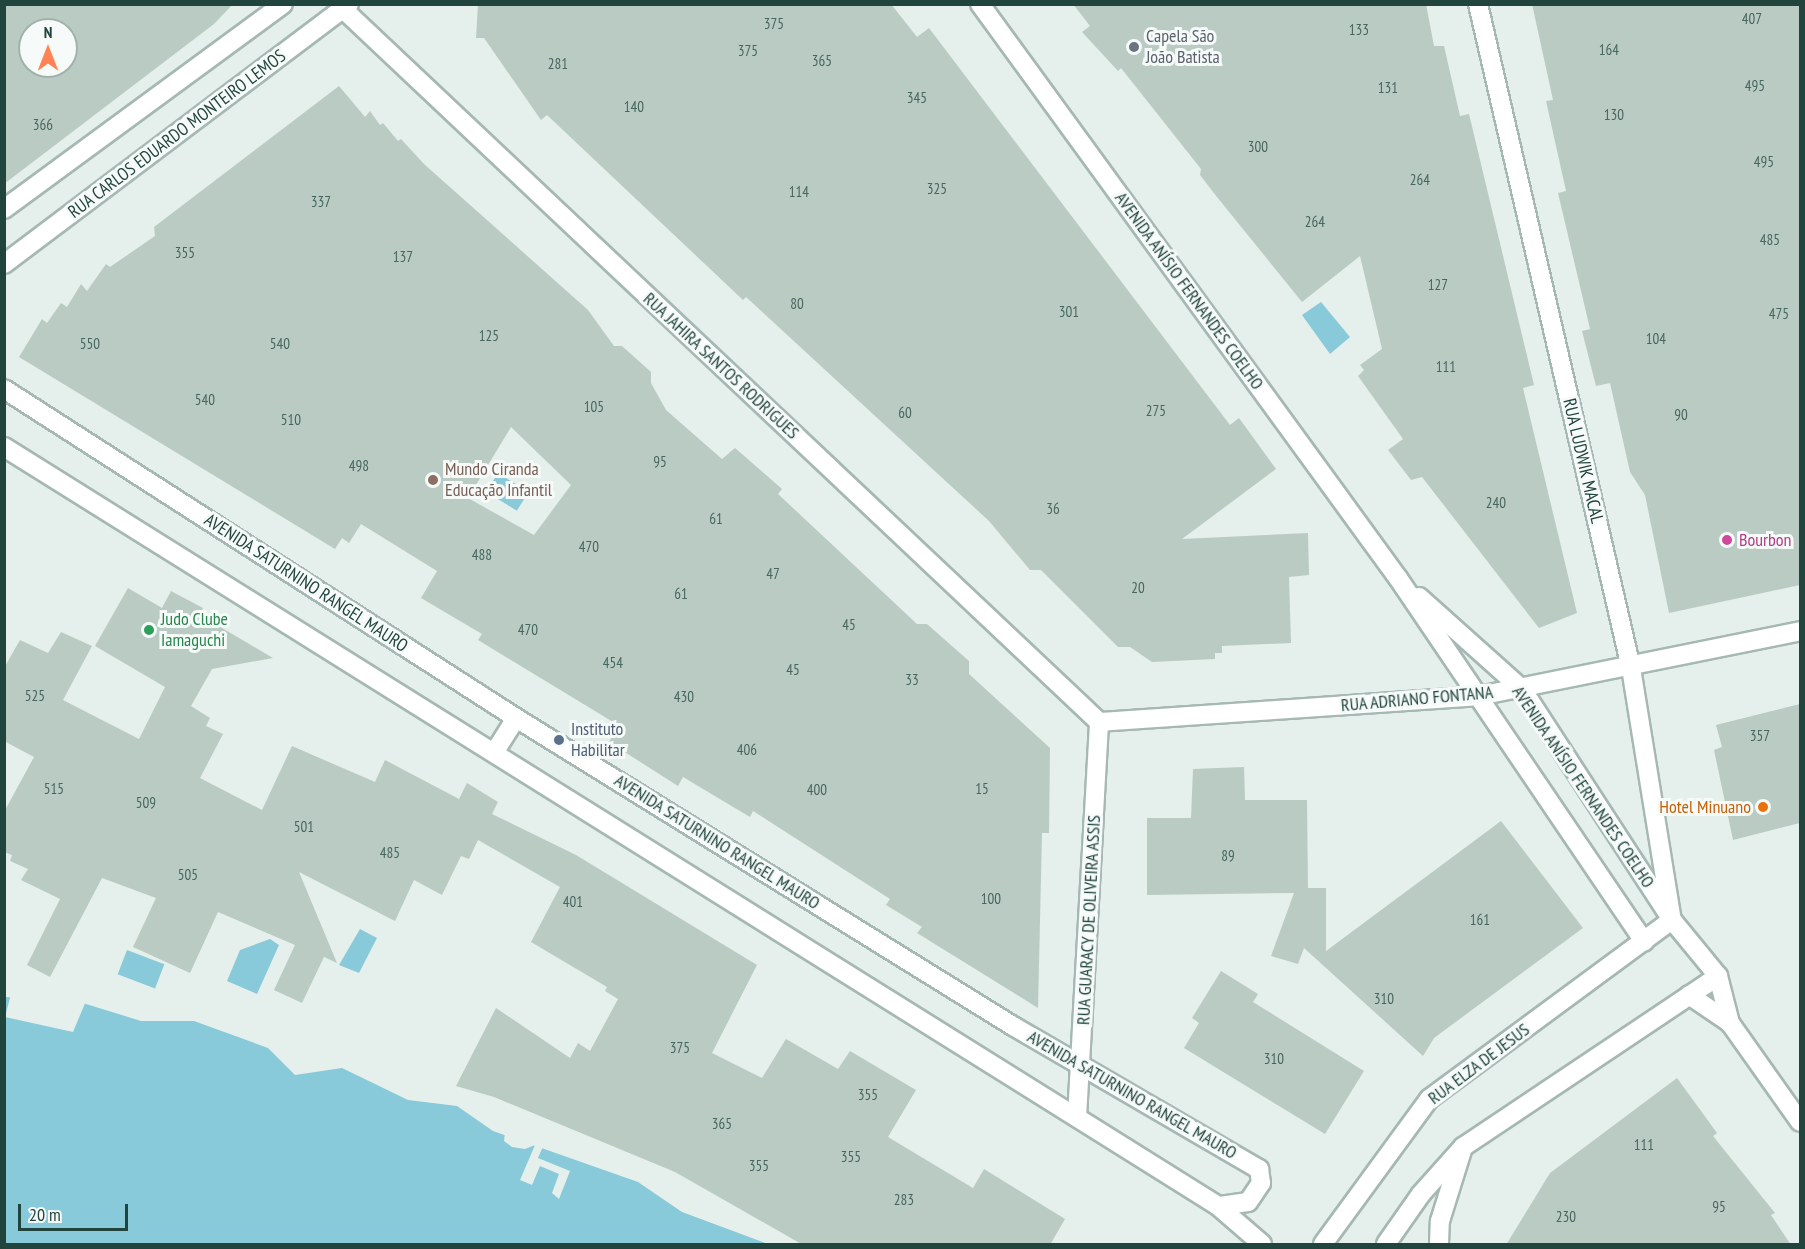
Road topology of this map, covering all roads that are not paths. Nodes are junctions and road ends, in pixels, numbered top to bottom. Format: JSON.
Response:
{"nodes":[{"id":1,"x":283,"y":4,"type":"edge"},
{"id":2,"x":980,"y":4,"type":"edge"},
{"id":3,"x":1478,"y":4,"type":"edge"},
{"id":4,"x":343,"y":6,"type":"edge"},
{"id":5,"x":4,"y":209,"type":"edge"},
{"id":6,"x":4,"y":264,"type":"edge"},
{"id":7,"x":4,"y":389,"type":"edge"},
{"id":8,"x":4,"y":447,"type":"edge"},
{"id":9,"x":1398,"y":578,"type":"junction"},
{"id":10,"x":1800,"y":631,"type":"edge"},
{"id":11,"x":1631,"y":668,"type":"junction"},
{"id":12,"x":1522,"y":689,"type":"junction"},
{"id":13,"x":1479,"y":696,"type":"junction"},
{"id":14,"x":516,"y":718,"type":"junction"},
{"id":15,"x":1099,"y":722,"type":"junction"},
{"id":16,"x":495,"y":753,"type":"junction"},
{"id":17,"x":1672,"y":920,"type":"junction"},
{"id":18,"x":1644,"y":942,"type":"junction"},
{"id":19,"x":1718,"y":976,"type":"junction"},
{"id":20,"x":1689,"y":995,"type":"junction"},
{"id":21,"x":1730,"y":1023,"type":"junction"},
{"id":22,"x":1080,"y":1065,"type":"junction"},
{"id":23,"x":1077,"y":1117,"type":"junction"},
{"id":24,"x":1800,"y":1122,"type":"edge"},
{"id":25,"x":1463,"y":1147,"type":"junction"},
{"id":26,"x":1218,"y":1206,"type":"junction"},
{"id":27,"x":1262,"y":1245,"type":"edge"},
{"id":28,"x":1323,"y":1245,"type":"edge"},
{"id":29,"x":1386,"y":1245,"type":"edge"},
{"id":30,"x":1439,"y":1245,"type":"edge"}],
"edges":[{"from":1,"to":5,"type":"street"},
{"from":2,"to":9,"type":"street","name":"AVENIDA ANÍSIO FERNANDES COELHO"},
{"from":3,"to":11,"type":"street","name":"RUA LUDWIK MACAL"},
{"from":4,"to":6,"type":"street","name":"RUA CARLOS EDUARDO MONTEIRO LEMOS"},
{"from":4,"to":15,"type":"street","name":"RUA JAHIRA SANTOS RODRIGUES"},
{"from":7,"to":14,"type":"street","name":"AVENIDA SATURNINO RANGEL MAURO"},
{"from":8,"to":16,"type":"street"},
{"from":9,"to":12,"type":"street","name":"AVENIDA ANÍSIO FERNANDES COELHO"},
{"from":9,"to":13,"type":"street","name":"AVENIDA ANÍSIO FERNANDES COELHO"},
{"from":10,"to":11,"type":"street","name":"RUA ADRIANO FONTANA"},
{"from":11,"to":12,"type":"street","name":"RUA ADRIANO FONTANA"},
{"from":11,"to":17,"type":"street","name":"RUA LUDWIK MACAL"},
{"from":12,"to":13,"type":"street","name":"RUA ADRIANO FONTANA"},
{"from":12,"to":17,"type":"street","name":"AVENIDA ANÍSIO FERNANDES COELHO"},
{"from":13,"to":15,"type":"street","name":"RUA ADRIANO FONTANA"},
{"from":13,"to":18,"type":"street","name":"AVENIDA ANÍSIO FERNANDES COELHO"},
{"from":14,"to":16,"type":"street"},
{"from":14,"to":22,"type":"street","name":"AVENIDA SATURNINO RANGEL MAURO"},
{"from":15,"to":22,"type":"street","name":"RUA GUARACY DE OLIVEIRA ASSIS"},
{"from":16,"to":23,"type":"street"},
{"from":17,"to":18,"type":"street","name":"RUA ELZA DE JESUS"},
{"from":17,"to":19,"type":"street","name":"AVENIDA ANÍSIO FERNANDES COELHO"},
{"from":18,"to":28,"type":"street","name":"RUA ELZA DE JESUS"},
{"from":19,"to":20,"type":"street"},
{"from":19,"to":21,"type":"street","name":"AVENIDA ANÍSIO FERNANDES COELHO"},
{"from":20,"to":21,"type":"street","name":"AVENIDA ANÍSIO FERNANDES COELHO"},
{"from":20,"to":25,"type":"street"},
{"from":21,"to":24,"type":"street","name":"AVENIDA ANÍSIO FERNANDES COELHO"},
{"from":22,"to":23,"type":"street","name":"RUA GUARACY DE OLIVEIRA ASSIS"},
{"from":22,"to":26,"type":"street","name":"AVENIDA SATURNINO RANGEL MAURO"},
{"from":23,"to":26,"type":"street"},
{"from":25,"to":29,"type":"street"},
{"from":25,"to":30,"type":"street"},
{"from":26,"to":27,"type":"street"}]}
